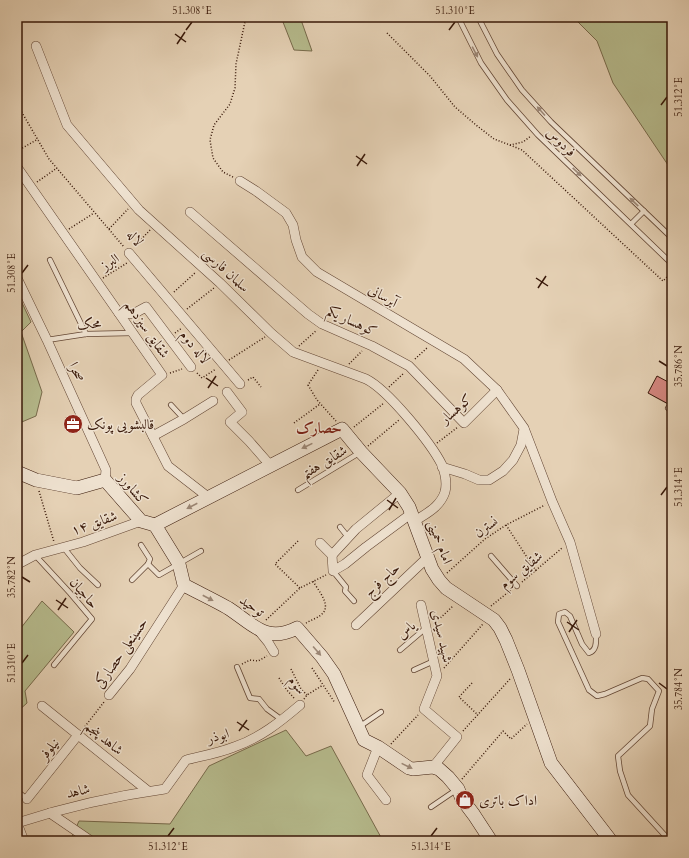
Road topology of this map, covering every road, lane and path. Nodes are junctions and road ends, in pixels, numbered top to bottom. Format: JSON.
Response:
{"nodes":[{"id":1,"x":246,"y":17,"type":"edge"},
{"id":2,"x":458,"y":17,"type":"edge"},
{"id":3,"x":478,"y":17,"type":"edge"},
{"id":4,"x":387,"y":33,"type":"dead end"},
{"id":5,"x":36,"y":46,"type":"dead end"},
{"id":6,"x":17,"y":104,"type":"edge"},
{"id":7,"x":536,"y":132,"type":"junction"},
{"id":8,"x":38,"y":139,"type":"junction"},
{"id":9,"x":510,"y":145,"type":"junction"},
{"id":10,"x":17,"y":150,"type":"edge"},
{"id":11,"x":17,"y":167,"type":"edge"},
{"id":12,"x":57,"y":168,"type":"junction"},
{"id":13,"x":240,"y":181,"type":"joint"},
{"id":14,"x":31,"y":187,"type":"junction"},
{"id":15,"x":134,"y":203,"type":"junction"},
{"id":16,"x":644,"y":211,"type":"junction"},
{"id":17,"x":190,"y":212,"type":"dead end"},
{"id":18,"x":94,"y":213,"type":"junction"},
{"id":19,"x":155,"y":224,"type":"junction"},
{"id":20,"x":631,"y":224,"type":"junction"},
{"id":21,"x":108,"y":229,"type":"junction"},
{"id":22,"x":63,"y":233,"type":"junction"},
{"id":23,"x":672,"y":238,"type":"edge"},
{"id":24,"x":132,"y":256,"type":"junction"},
{"id":25,"x":50,"y":260,"type":"dead end"},
{"id":26,"x":672,"y":264,"type":"edge"},
{"id":27,"x":202,"y":267,"type":"junction"},
{"id":28,"x":672,"y":272,"type":"edge"},
{"id":29,"x":17,"y":278,"type":"edge"},
{"id":30,"x":97,"y":282,"type":"junction"},
{"id":31,"x":220,"y":283,"type":"junction"},
{"id":32,"x":168,"y":298,"type":"junction"},
{"id":33,"x":119,"y":313,"type":"junction"},
{"id":34,"x":181,"y":314,"type":"junction"},
{"id":35,"x":189,"y":324,"type":"junction"},
{"id":36,"x":322,"y":324,"type":"junction"},
{"id":37,"x":133,"y":333,"type":"junction"},
{"id":38,"x":271,"y":333,"type":"junction"},
{"id":39,"x":86,"y":334,"type":"junction"},
{"id":40,"x":168,"y":337,"type":"junction"},
{"id":41,"x":47,"y":340,"type":"junction"},
{"id":42,"x":434,"y":341,"type":"junction"},
{"id":43,"x":369,"y":344,"type":"junction"},
{"id":44,"x":293,"y":352,"type":"junction"},
{"id":45,"x":223,"y":364,"type":"junction"},
{"id":46,"x":322,"y":364,"type":"junction"},
{"id":47,"x":409,"y":366,"type":"junction"},
{"id":48,"x":191,"y":367,"type":"junction"},
{"id":49,"x":342,"y":370,"type":"junction"},
{"id":50,"x":162,"y":375,"type":"junction"},
{"id":51,"x":253,"y":377,"type":"dead end"},
{"id":52,"x":240,"y":384,"type":"dead end"},
{"id":53,"x":261,"y":387,"type":"dead end"},
{"id":54,"x":497,"y":390,"type":"junction"},
{"id":55,"x":227,"y":392,"type":"dead end"},
{"id":56,"x":387,"y":395,"type":"junction"},
{"id":57,"x":213,"y":401,"type":"dead end"},
{"id":58,"x":320,"y":404,"type":"junction"},
{"id":59,"x":171,"y":405,"type":"dead end"},
{"id":60,"x":405,"y":415,"type":"junction"},
{"id":61,"x":184,"y":420,"type":"junction"},
{"id":62,"x":294,"y":423,"type":"dead end"},
{"id":63,"x":464,"y":423,"type":"junction"},
{"id":64,"x":524,"y":428,"type":"junction"},
{"id":65,"x":344,"y":431,"type":"junction"},
{"id":66,"x":153,"y":436,"type":"junction"},
{"id":67,"x":431,"y":447,"type":"junction"},
{"id":68,"x":361,"y":452,"type":"junction"},
{"id":69,"x":270,"y":465,"type":"junction"},
{"id":70,"x":442,"y":467,"type":"junction"},
{"id":71,"x":17,"y":472,"type":"edge"},
{"id":72,"x":36,"y":480,"type":"junction"},
{"id":73,"x":105,"y":480,"type":"junction"},
{"id":74,"x":298,"y":490,"type":"dead end"},
{"id":75,"x":400,"y":493,"type":"junction"},
{"id":76,"x":208,"y":497,"type":"junction"},
{"id":77,"x":552,"y":501,"type":"junction"},
{"id":78,"x":413,"y":517,"type":"junction"},
{"id":79,"x":141,"y":521,"type":"junction"},
{"id":80,"x":155,"y":525,"type":"junction"},
{"id":81,"x":506,"y":525,"type":"junction"},
{"id":82,"x":340,"y":527,"type":"dead end"},
{"id":83,"x":348,"y":537,"type":"junction"},
{"id":84,"x":298,"y":541,"type":"dead end"},
{"id":85,"x":570,"y":542,"type":"junction"},
{"id":86,"x":320,"y":543,"type":"dead end"},
{"id":87,"x":141,"y":545,"type":"dead end"},
{"id":88,"x":60,"y":549,"type":"junction"},
{"id":89,"x":201,"y":551,"type":"dead end"},
{"id":90,"x":35,"y":555,"type":"junction"},
{"id":91,"x":332,"y":555,"type":"junction"},
{"id":92,"x":492,"y":556,"type":"dead end"},
{"id":93,"x":428,"y":557,"type":"junction"},
{"id":94,"x":17,"y":563,"type":"edge"},
{"id":95,"x":148,"y":564,"type":"junction"},
{"id":96,"x":179,"y":564,"type":"junction"},
{"id":97,"x":333,"y":571,"type":"junction"},
{"id":98,"x":536,"y":571,"type":"junction"},
{"id":99,"x":132,"y":580,"type":"dead end"},
{"id":100,"x":439,"y":580,"type":"junction"},
{"id":101,"x":313,"y":581,"type":"junction"},
{"id":102,"x":98,"y":585,"type":"dead end"},
{"id":103,"x":184,"y":585,"type":"junction"},
{"id":104,"x":517,"y":586,"type":"junction"},
{"id":105,"x":300,"y":588,"type":"junction"},
{"id":106,"x":462,"y":598,"type":"junction"},
{"id":107,"x":354,"y":601,"type":"dead end"},
{"id":108,"x":421,"y":606,"type":"dead end"},
{"id":109,"x":487,"y":615,"type":"junction"},
{"id":110,"x":356,"y":625,"type":"dead end"},
{"id":111,"x":297,"y":628,"type":"junction"},
{"id":112,"x":427,"y":628,"type":"junction"},
{"id":113,"x":258,"y":630,"type":"junction"},
{"id":114,"x":596,"y":634,"type":"joint"},
{"id":115,"x":400,"y":650,"type":"dead end"},
{"id":116,"x":274,"y":652,"type":"joint"},
{"id":117,"x":434,"y":661,"type":"junction"},
{"id":118,"x":54,"y":665,"type":"dead end"},
{"id":119,"x":236,"y":667,"type":"joint"},
{"id":120,"x":312,"y":668,"type":"dead end"},
{"id":121,"x":291,"y":669,"type":"dead end"},
{"id":122,"x":414,"y":670,"type":"dead end"},
{"id":123,"x":518,"y":670,"type":"junction"},
{"id":124,"x":437,"y":676,"type":"junction"},
{"id":125,"x":279,"y":678,"type":"dead end"},
{"id":126,"x":472,"y":683,"type":"dead end"},
{"id":127,"x":109,"y":696,"type":"joint"},
{"id":128,"x":300,"y":705,"type":"joint"},
{"id":129,"x":42,"y":706,"type":"dead end"},
{"id":130,"x":424,"y":709,"type":"junction"},
{"id":131,"x":381,"y":712,"type":"dead end"},
{"id":132,"x":478,"y":715,"type":"junction"},
{"id":133,"x":534,"y":717,"type":"junction"},
{"id":134,"x":282,"y":720,"type":"junction"},
{"id":135,"x":358,"y":728,"type":"junction"},
{"id":136,"x":78,"y":735,"type":"junction"},
{"id":137,"x":457,"y":737,"type":"junction"},
{"id":138,"x":381,"y":749,"type":"junction"},
{"id":139,"x":433,"y":767,"type":"junction"},
{"id":140,"x":457,"y":788,"type":"junction"},
{"id":141,"x":148,"y":791,"type":"junction"},
{"id":142,"x":17,"y":792,"type":"edge"},
{"id":143,"x":27,"y":799,"type":"joint"},
{"id":144,"x":386,"y":800,"type":"dead end"},
{"id":145,"x":431,"y":807,"type":"dead end"},
{"id":146,"x":50,"y":813,"type":"junction"},
{"id":147,"x":17,"y":823,"type":"edge"},
{"id":148,"x":24,"y":841,"type":"edge"},
{"id":149,"x":91,"y":841,"type":"edge"},
{"id":150,"x":491,"y":841,"type":"edge"},
{"id":151,"x":501,"y":841,"type":"edge"},
{"id":152,"x":611,"y":841,"type":"edge"},
{"id":153,"x":670,"y":841,"type":"edge"}],
"edges":[{"from":1,"to":13,"type":"path"},
{"from":2,"to":7,"type":"lane","name":"فردوس","one_way":true},
{"from":16,"to":3,"type":"lane","name":"فردوس","one_way":true},
{"from":4,"to":9,"type":"path"},
{"from":5,"to":15,"type":"street","name":"سلمان فارسی"},
{"from":6,"to":8,"type":"path","name":"لاله"},
{"from":7,"to":9,"type":"path"},
{"from":7,"to":20,"type":"lane","name":"فردوس","one_way":true},
{"from":8,"to":10,"type":"path"},
{"from":8,"to":12,"type":"path","name":"لاله"},
{"from":9,"to":28,"type":"path"},
{"from":11,"to":14,"type":"street","name":"شقایق سیزدهم"},
{"from":12,"to":14,"type":"path"},
{"from":12,"to":18,"type":"path","name":"لاله"},
{"from":13,"to":42,"type":"street","name":"آبرسانی"},
{"from":14,"to":22,"type":"street","name":"شقایق سیزدهم"},
{"from":15,"to":19,"type":"street","name":"سلمان فارسی"},
{"from":15,"to":21,"type":"path"},
{"from":16,"to":20,"type":"lane"},
{"from":16,"to":23,"type":"lane","name":"فردوس"},
{"from":17,"to":36,"type":"street","name":"کوهسار یکم"},
{"from":18,"to":21,"type":"path","name":"لاله"},
{"from":18,"to":22,"type":"path"},
{"from":19,"to":24,"type":"path","name":"البرز"},
{"from":19,"to":27,"type":"street","name":"سلمان فارسی"},
{"from":20,"to":26,"type":"lane","name":"فردوس"},
{"from":21,"to":24,"type":"path","name":"لاله"},
{"from":22,"to":30,"type":"street","name":"شقایق سیزدهم"},
{"from":24,"to":30,"type":"path","name":"البرز"},
{"from":24,"to":32,"type":"street","name":"لاله"},
{"from":25,"to":39,"type":"lane"},
{"from":27,"to":31,"type":"street","name":"سلمان فارسی"},
{"from":27,"to":32,"type":"path"},
{"from":29,"to":41,"type":"street","name":"صحرا"},
{"from":30,"to":33,"type":"street","name":"شقایق سیزدهم"},
{"from":31,"to":34,"type":"path"},
{"from":31,"to":38,"type":"street","name":"سلمان فارسی"},
{"from":32,"to":34,"type":"street","name":"لاله"},
{"from":33,"to":37,"type":"street","name":"شقایق سیزدهم"},
{"from":33,"to":40,"type":"street","name":"لاله دوم"},
{"from":34,"to":35,"type":"street","name":"لاله"},
{"from":35,"to":40,"type":"path"},
{"from":35,"to":45,"type":"street","name":"لاله"},
{"from":36,"to":43,"type":"street","name":"کوهسار یکم"},
{"from":36,"to":44,"type":"path"},
{"from":37,"to":39,"type":"lane","name":"محک"},
{"from":37,"to":50,"type":"street","name":"شقایق سیزدهم"},
{"from":38,"to":44,"type":"street","name":"سلمان فارسی"},
{"from":38,"to":45,"type":"path","name":"لاله دوم"},
{"from":39,"to":41,"type":"lane","name":"محک"},
{"from":40,"to":48,"type":"street","name":"لاله دوم"},
{"from":41,"to":73,"type":"street","name":"صحرا"},
{"from":42,"to":47,"type":"path"},
{"from":42,"to":54,"type":"street","name":"آبرسانی"},
{"from":43,"to":47,"type":"street","name":"کوهسار یکم"},
{"from":43,"to":49,"type":"path"},
{"from":44,"to":46,"type":"street","name":"سلمان فارسی"},
{"from":45,"to":48,"type":"path","name":"لاله دوم"},
{"from":45,"to":52,"type":"street","name":"لاله"},
{"from":46,"to":49,"type":"street","name":"سلمان فارسی"},
{"from":46,"to":58,"type":"path"},
{"from":47,"to":56,"type":"path"},
{"from":47,"to":63,"type":"street","name":"کوهسار یکم"},
{"from":48,"to":50,"type":"path"},
{"from":49,"to":56,"type":"street","name":"سلمان فارسی"},
{"from":50,"to":66,"type":"street","name":"شقایق سیزدهم"},
{"from":51,"to":53,"type":"path"},
{"from":54,"to":63,"type":"street","name":"کوهسار"},
{"from":54,"to":64,"type":"street","name":"آبرسانی"},
{"from":55,"to":69,"type":"street"},
{"from":56,"to":60,"type":"street","name":"سلمان فارسی"},
{"from":56,"to":65,"type":"path"},
{"from":57,"to":61,"type":"street"},
{"from":58,"to":62,"type":"path"},
{"from":58,"to":65,"type":"path"},
{"from":59,"to":61,"type":"lane"},
{"from":60,"to":67,"type":"street","name":"سلمان فارسی"},
{"from":60,"to":68,"type":"path"},
{"from":61,"to":66,"type":"street"},
{"from":63,"to":67,"type":"path","name":"کوهسار"},
{"from":64,"to":70,"type":"street"},
{"from":64,"to":77,"type":"street","name":"آبرسانی"},
{"from":65,"to":68,"type":"street","name":"امام خمینی"},
{"from":65,"to":69,"type":"street","one_way":true},
{"from":66,"to":76,"type":"street","name":"شقایق سیزدهم"},
{"from":67,"to":70,"type":"street","name":"سلمان فارسی"},
{"from":68,"to":74,"type":"lane","name":"شقایق هفتم"},
{"from":68,"to":75,"type":"street","name":"امام خمینی"},
{"from":69,"to":76,"type":"street"},
{"from":70,"to":78,"type":"street"},
{"from":71,"to":72,"type":"street","name":"کشاورز"},
{"from":72,"to":73,"type":"street","name":"کشاورز"},
{"from":72,"to":88,"type":"path","name":"شقایق ۱۴"},
{"from":73,"to":79,"type":"street","name":"کشاورز"},
{"from":75,"to":78,"type":"street","name":"امام خمینی"},
{"from":75,"to":83,"type":"street"},
{"from":76,"to":80,"type":"street","one_way":true},
{"from":77,"to":81,"type":"path","name":"نسترن"},
{"from":77,"to":85,"type":"street","name":"آبرسانی"},
{"from":78,"to":93,"type":"street","name":"امام خمینی"},
{"from":78,"to":97,"type":"street"},
{"from":79,"to":80,"type":"street","name":"کشاورز"},
{"from":79,"to":88,"type":"street","name":"شقایق ۱۴"},
{"from":80,"to":96,"type":"street"},
{"from":81,"to":98,"type":"path"},
{"from":81,"to":100,"type":"path","name":"نسترن"},
{"from":82,"to":83,"type":"lane"},
{"from":83,"to":91,"type":"street"},
{"from":84,"to":105,"type":"path"},
{"from":85,"to":98,"type":"path","name":"شقایق سوم"},
{"from":85,"to":114,"type":"street","name":"آبرسانی"},
{"from":86,"to":91,"type":"street"},
{"from":87,"to":95,"type":"lane"},
{"from":88,"to":90,"type":"street","name":"شقایق ۱۴"},
{"from":88,"to":102,"type":"lane"},
{"from":89,"to":96,"type":"lane"},
{"from":90,"to":94,"type":"street","name":"شقایق ۱۴"},
{"from":90,"to":118,"type":"lane","name":"حاجیان"},
{"from":91,"to":97,"type":"street"},
{"from":92,"to":104,"type":"lane"},
{"from":93,"to":100,"type":"street","name":"امام خمینی"},
{"from":93,"to":110,"type":"street","name":"حاج فرج"},
{"from":95,"to":96,"type":"lane"},
{"from":95,"to":99,"type":"lane"},
{"from":96,"to":103,"type":"street"},
{"from":97,"to":101,"type":"path"},
{"from":97,"to":107,"type":"lane"},
{"from":98,"to":104,"type":"path","name":"شقایق سوم"},
{"from":100,"to":106,"type":"street","name":"امام خمینی"},
{"from":101,"to":105,"type":"path"},
{"from":101,"to":111,"type":"path"},
{"from":103,"to":113,"type":"street","name":"توحید","one_way":true},
{"from":103,"to":127,"type":"street","name":"حسینعلی حصارکی"},
{"from":104,"to":109,"type":"path","name":"شقایق سوم"},
{"from":105,"to":113,"type":"path"},
{"from":106,"to":109,"type":"street","name":"امام خمینی"},
{"from":106,"to":112,"type":"path"},
{"from":108,"to":112,"type":"street","name":"شهید سیدی"},
{"from":109,"to":123,"type":"street","name":"امام خمینی"},
{"from":109,"to":124,"type":"path","name":"شقایق سوم"},
{"from":111,"to":113,"type":"street","name":"توحید"},
{"from":111,"to":135,"type":"street","one_way":true},
{"from":112,"to":115,"type":"lane","name":"یاس"},
{"from":112,"to":117,"type":"street","name":"شهید سیدی"},
{"from":113,"to":116,"type":"street"},
{"from":114,"to":153,"type":"lane"},
{"from":116,"to":119,"type":"path"},
{"from":117,"to":122,"type":"lane"},
{"from":117,"to":124,"type":"street","name":"شهید سیدی"},
{"from":119,"to":134,"type":"lane"},
{"from":120,"to":121,"type":"path"},
{"from":123,"to":132,"type":"path"},
{"from":123,"to":133,"type":"street","name":"امام خمینی"},
{"from":124,"to":130,"type":"street","name":"شهید سیدی"},
{"from":125,"to":128,"type":"path","name":"سوم"},
{"from":126,"to":132,"type":"path"},
{"from":127,"to":136,"type":"path","name":"حسینعلی حصارکی"},
{"from":128,"to":134,"type":"street","name":"ابوذر"},
{"from":129,"to":136,"type":"street","name":"شاهد پنجم"},
{"from":130,"to":137,"type":"street"},
{"from":130,"to":138,"type":"path"},
{"from":131,"to":135,"type":"lane"},
{"from":132,"to":137,"type":"path"},
{"from":133,"to":140,"type":"path"},
{"from":133,"to":152,"type":"street","name":"امام خمینی"},
{"from":134,"to":141,"type":"street","name":"ابوذر"},
{"from":135,"to":138,"type":"street"},
{"from":136,"to":141,"type":"street","name":"شاهد پنجم"},
{"from":136,"to":143,"type":"street","name":"نیلوفر"},
{"from":137,"to":139,"type":"street"},
{"from":138,"to":139,"type":"street","one_way":true},
{"from":138,"to":144,"type":"street"},
{"from":139,"to":140,"type":"street"},
{"from":140,"to":145,"type":"lane"},
{"from":140,"to":150,"type":"street"},
{"from":140,"to":151,"type":"street"},
{"from":141,"to":146,"type":"street","name":"شاهد"},
{"from":142,"to":143,"type":"lane"},
{"from":146,"to":147,"type":"street","name":"شاهد"},
{"from":146,"to":149,"type":"street"},
{"from":147,"to":148,"type":"street"}]}
